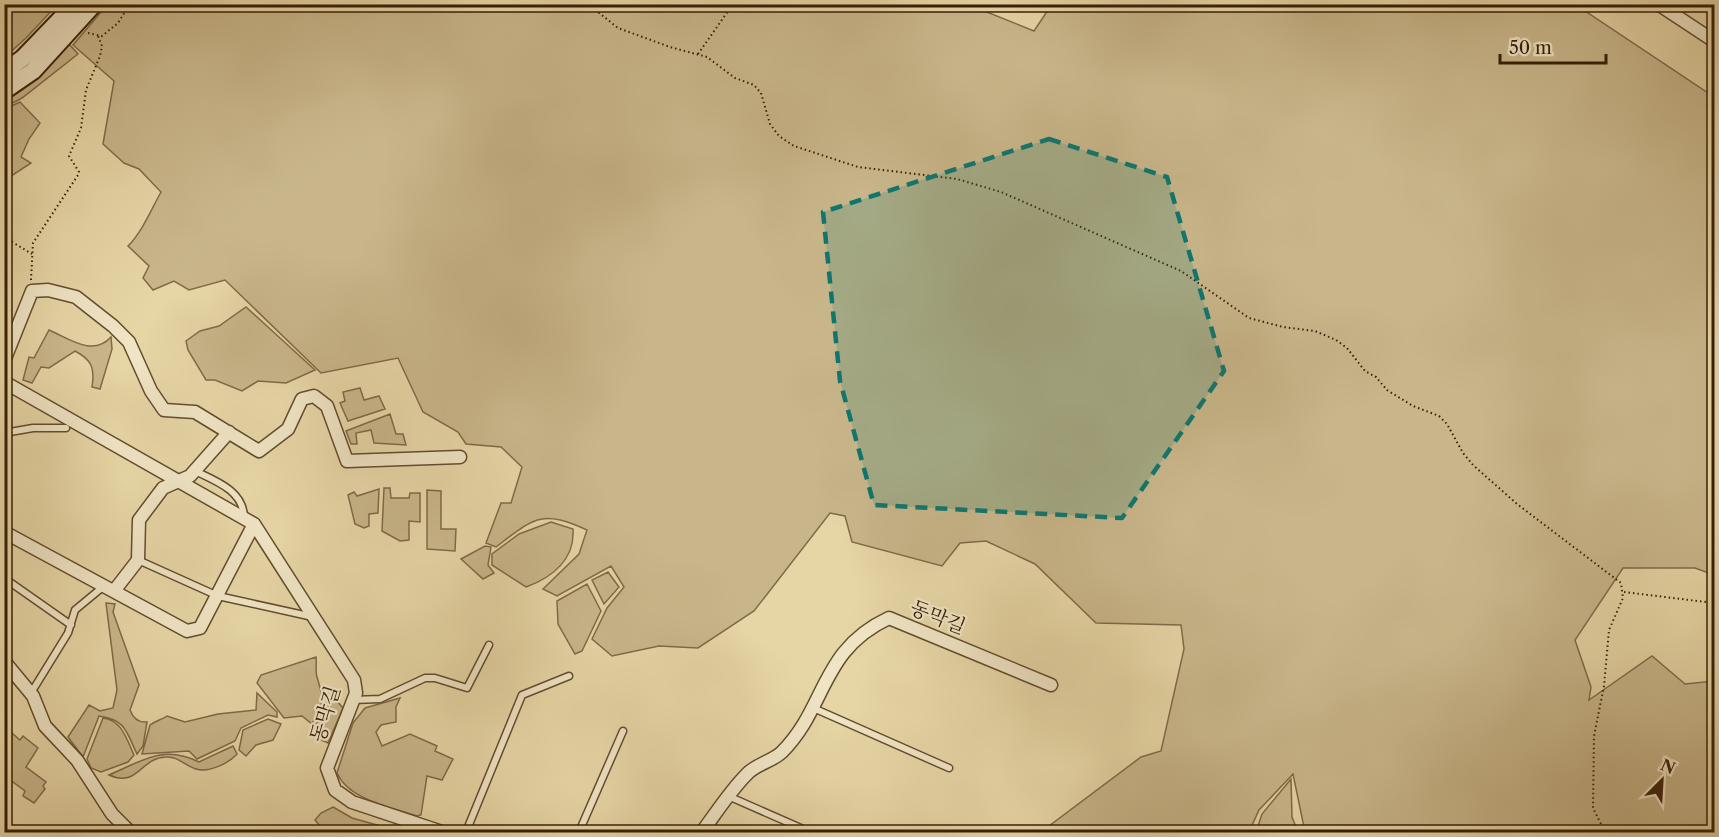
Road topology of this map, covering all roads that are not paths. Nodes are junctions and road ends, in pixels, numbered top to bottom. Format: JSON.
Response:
{"nodes":[{"id":1,"x":75,"y":4,"type":"edge"},
{"id":2,"x":94,"y":4,"type":"edge"},
{"id":3,"x":1658,"y":4,"type":"edge"},
{"id":4,"x":1714,"y":41,"type":"edge"},
{"id":5,"x":4,"y":72,"type":"edge"},
{"id":6,"x":4,"y":91,"type":"edge"},
{"id":7,"x":4,"y":361,"type":"edge"},
{"id":8,"x":4,"y":381,"type":"edge"},
{"id":9,"x":66,"y":428,"type":"dead end"},
{"id":10,"x":229,"y":432,"type":"junction"},
{"id":11,"x":4,"y":433,"type":"edge"},
{"id":12,"x":460,"y":457,"type":"dead end"},
{"id":13,"x":188,"y":476,"type":"junction"},
{"id":14,"x":249,"y":521,"type":"junction"},
{"id":15,"x":4,"y":532,"type":"edge"},
{"id":16,"x":138,"y":560,"type":"junction"},
{"id":17,"x":4,"y":578,"type":"edge"},
{"id":18,"x":109,"y":589,"type":"junction"},
{"id":19,"x":218,"y":596,"type":"junction"},
{"id":20,"x":314,"y":617,"type":"junction"},
{"id":21,"x":71,"y":625,"type":"junction"},
{"id":22,"x":489,"y":645,"type":"dead end"},
{"id":23,"x":4,"y":661,"type":"edge"},
{"id":24,"x":569,"y":676,"type":"dead end"},
{"id":25,"x":1051,"y":685,"type":"dead end"},
{"id":26,"x":31,"y":693,"type":"junction"},
{"id":27,"x":353,"y":700,"type":"junction"},
{"id":28,"x":810,"y":707,"type":"junction"},
{"id":29,"x":623,"y":731,"type":"dead end"},
{"id":30,"x":949,"y":768,"type":"dead end"},
{"id":31,"x":728,"y":796,"type":"junction"},
{"id":32,"x":130,"y":832,"type":"edge"},
{"id":33,"x":442,"y":832,"type":"edge"},
{"id":34,"x":466,"y":832,"type":"edge"},
{"id":35,"x":579,"y":832,"type":"edge"},
{"id":36,"x":702,"y":832,"type":"edge"},
{"id":37,"x":810,"y":832,"type":"edge"}],
"edges":[{"from":1,"to":5,"type":"main road"},
{"from":2,"to":6,"type":"main road"},
{"from":3,"to":4,"type":"street"},
{"from":7,"to":10,"type":"street"},
{"from":8,"to":13,"type":"street","name":"동막길"},
{"from":9,"to":11,"type":"lane"},
{"from":10,"to":12,"type":"street"},
{"from":10,"to":13,"type":"street"},
{"from":13,"to":14,"type":"street","name":"동막길"},
{"from":13,"to":14,"type":"lane"},
{"from":13,"to":16,"type":"street"},
{"from":14,"to":19,"type":"street"},
{"from":14,"to":20,"type":"street","name":"동막길"},
{"from":15,"to":18,"type":"street"},
{"from":16,"to":18,"type":"street"},
{"from":16,"to":19,"type":"lane"},
{"from":17,"to":21,"type":"lane"},
{"from":18,"to":19,"type":"street"},
{"from":18,"to":21,"type":"lane"},
{"from":19,"to":20,"type":"lane"},
{"from":20,"to":27,"type":"street","name":"동막길"},
{"from":21,"to":26,"type":"lane"},
{"from":22,"to":27,"type":"lane"},
{"from":23,"to":26,"type":"street"},
{"from":24,"to":34,"type":"lane"},
{"from":25,"to":28,"type":"street","name":"동막길"},
{"from":26,"to":32,"type":"street"},
{"from":27,"to":33,"type":"street","name":"동막길"},
{"from":28,"to":30,"type":"lane"},
{"from":28,"to":31,"type":"street","name":"동막길"},
{"from":29,"to":35,"type":"lane"},
{"from":31,"to":36,"type":"street","name":"동막길"},
{"from":31,"to":37,"type":"lane"}]}
